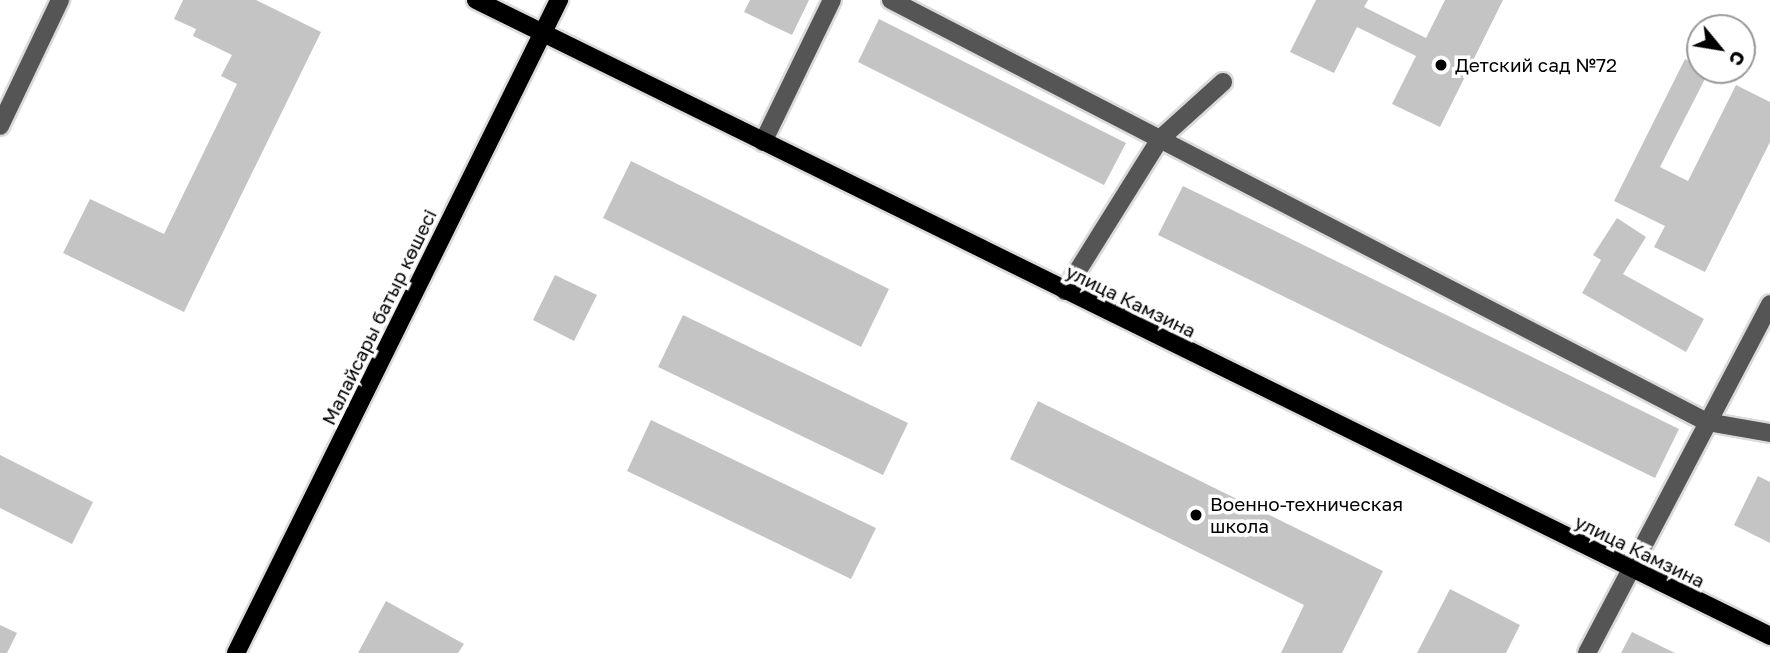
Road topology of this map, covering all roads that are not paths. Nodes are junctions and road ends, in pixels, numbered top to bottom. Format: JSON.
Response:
{"nodes":[{"id":1,"x":60,"y":0,"type":"edge"},
{"id":2,"x":476,"y":0,"type":"edge"},
{"id":3,"x":559,"y":0,"type":"edge"},
{"id":4,"x":832,"y":0,"type":"edge"},
{"id":5,"x":891,"y":0,"type":"edge"},
{"id":6,"x":543,"y":34,"type":"junction"},
{"id":7,"x":1223,"y":82,"type":"dead end"},
{"id":8,"x":0,"y":125,"type":"edge"},
{"id":9,"x":1160,"y":139,"type":"junction"},
{"id":10,"x":763,"y":142,"type":"junction"},
{"id":11,"x":1065,"y":291,"type":"junction"},
{"id":12,"x":1770,"y":304,"type":"edge"},
{"id":13,"x":1707,"y":422,"type":"junction"},
{"id":14,"x":1770,"y":433,"type":"edge"},
{"id":15,"x":1629,"y":569,"type":"junction"},
{"id":16,"x":1770,"y":636,"type":"edge"},
{"id":17,"x":236,"y":653,"type":"edge"},
{"id":18,"x":1587,"y":653,"type":"edge"}],
"edges":[{"from":1,"to":8,"type":"street"},
{"from":2,"to":6,"type":"main road","name":"улица Камзина"},
{"from":3,"to":6,"type":"main road","name":"Малайсары батыр көшесі"},
{"from":4,"to":10,"type":"street"},
{"from":5,"to":9,"type":"street"},
{"from":6,"to":10,"type":"main road","name":"улица Камзина"},
{"from":6,"to":17,"type":"main road","name":"Малайсары батыр көшесі"},
{"from":7,"to":9,"type":"street"},
{"from":9,"to":11,"type":"street"},
{"from":9,"to":13,"type":"street"},
{"from":10,"to":11,"type":"main road","name":"улица Камзина"},
{"from":11,"to":15,"type":"main road","name":"улица Камзина"},
{"from":12,"to":13,"type":"street"},
{"from":13,"to":14,"type":"street"},
{"from":13,"to":15,"type":"street"},
{"from":15,"to":16,"type":"main road","name":"улица Камзина"},
{"from":15,"to":18,"type":"street"}]}
